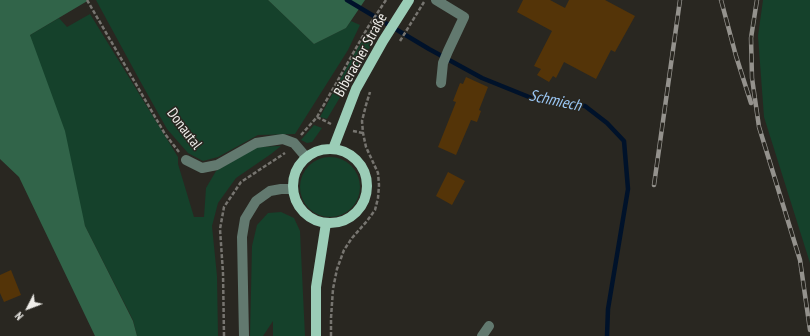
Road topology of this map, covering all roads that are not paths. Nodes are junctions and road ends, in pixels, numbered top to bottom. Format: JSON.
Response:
{"nodes":[{"id":1,"x":409,"y":0,"type":"edge"},
{"id":2,"x":436,"y":0,"type":"edge"},
{"id":3,"x":441,"y":83,"type":"dead end"},
{"id":4,"x":333,"y":149,"type":"junction"},
{"id":5,"x":306,"y":157,"type":"junction"},
{"id":6,"x":186,"y":160,"type":"road end"},
{"id":7,"x":292,"y":189,"type":"junction"},
{"id":8,"x":326,"y":224,"type":"junction"},
{"id":9,"x":489,"y":326,"type":"dead end"},
{"id":10,"x":244,"y":336,"type":"edge"},
{"id":11,"x":316,"y":336,"type":"edge"},
{"id":12,"x":482,"y":336,"type":"edge"}],
"edges":[{"from":1,"to":4,"type":"main road","name":"Biberacher Straße"},
{"from":2,"to":3,"type":"street"},
{"from":4,"to":5,"type":"main road"},
{"from":4,"to":8,"type":"main road"},
{"from":5,"to":6,"type":"street","name":"Donautal"},
{"from":5,"to":7,"type":"main road"},
{"from":7,"to":8,"type":"main road"},
{"from":7,"to":10,"type":"street"},
{"from":8,"to":11,"type":"main road"},
{"from":9,"to":12,"type":"street"}]}
